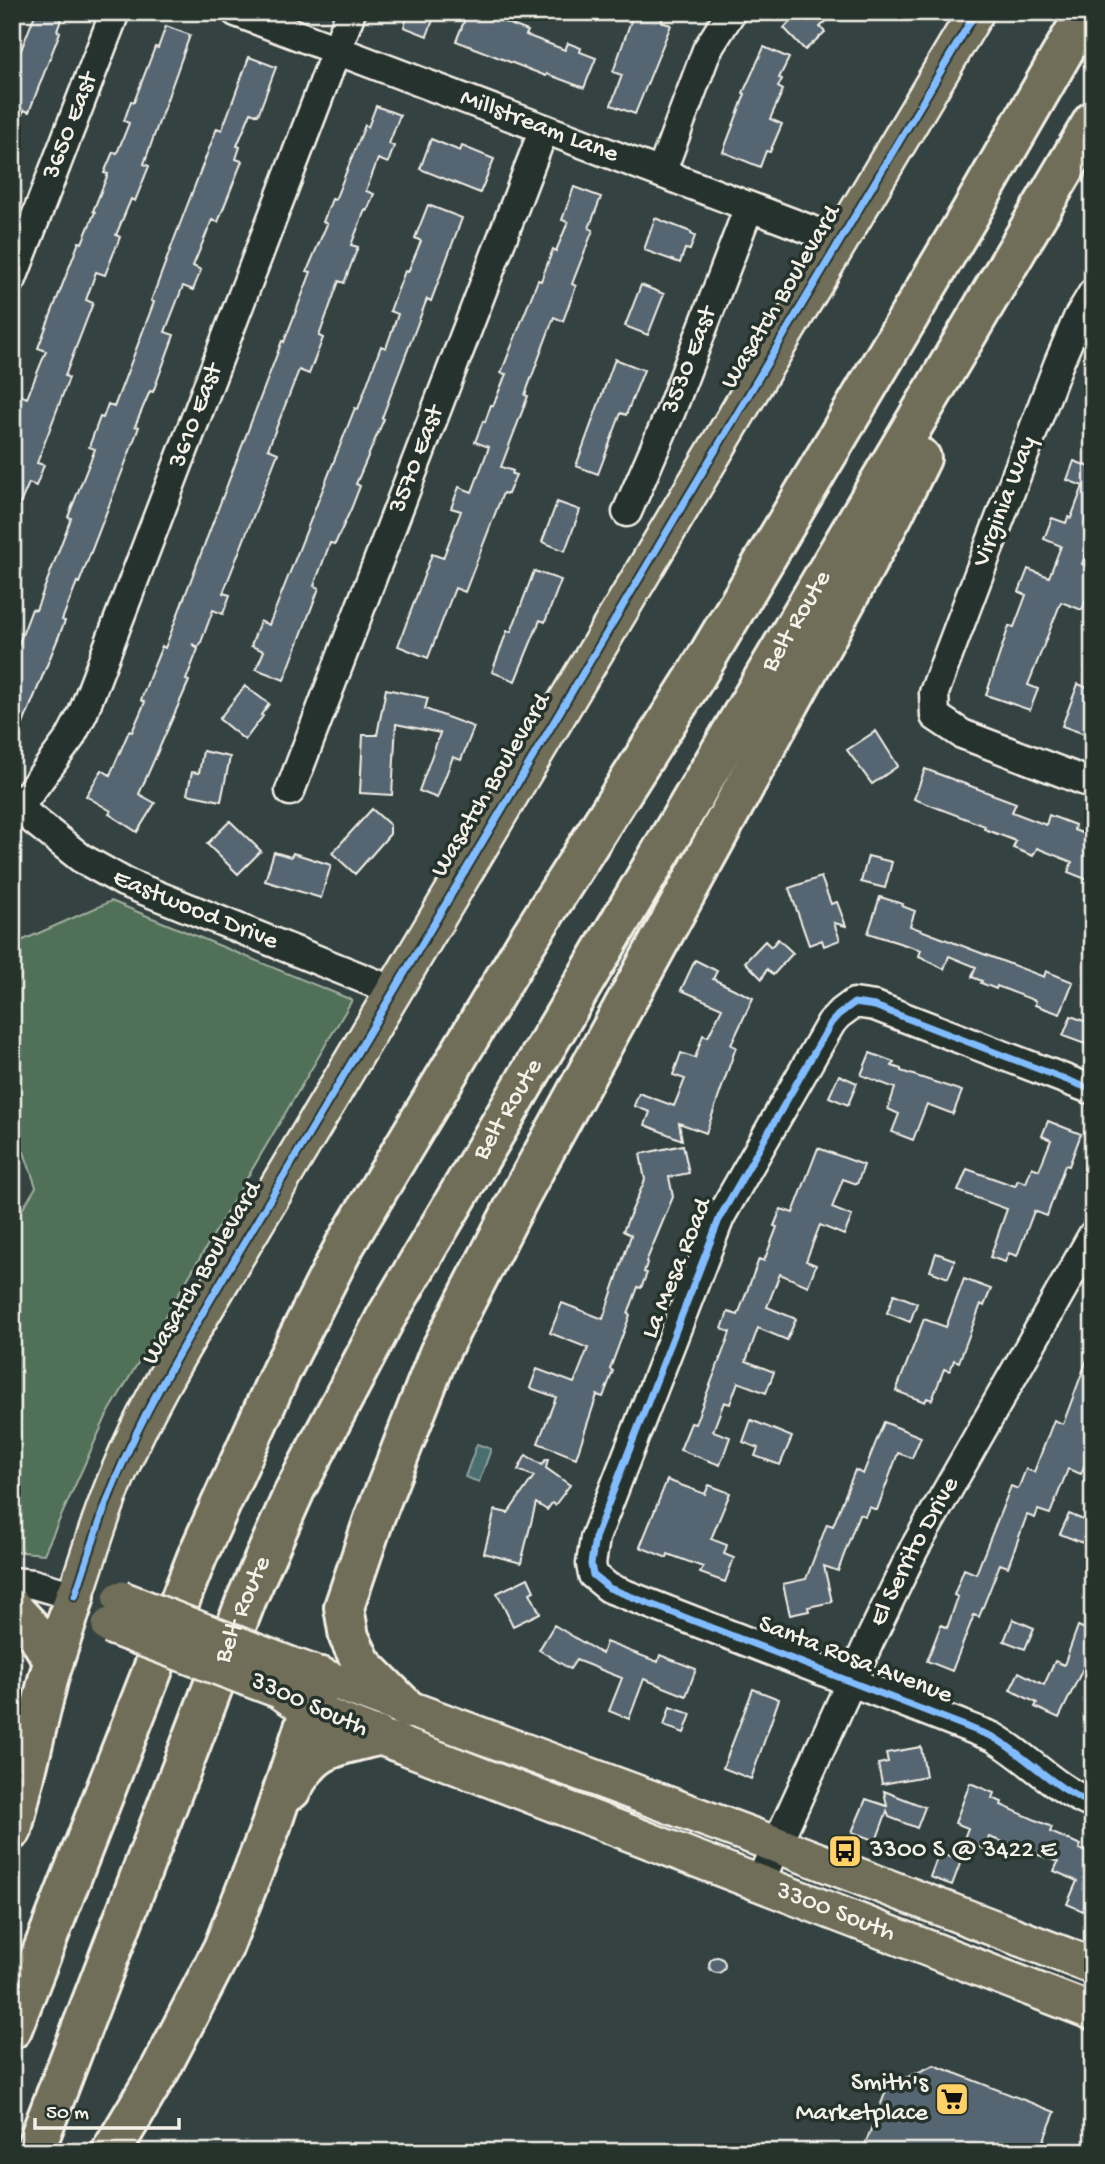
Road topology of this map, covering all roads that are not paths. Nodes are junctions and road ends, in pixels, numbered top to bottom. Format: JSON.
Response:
{"nodes":[{"id":1,"x":115,"y":12,"type":"edge"},
{"id":2,"x":236,"y":12,"type":"edge"},
{"id":3,"x":351,"y":12,"type":"edge"},
{"id":4,"x":731,"y":12,"type":"edge"},
{"id":5,"x":976,"y":12,"type":"edge"},
{"id":6,"x":1072,"y":12,"type":"edge"},
{"id":7,"x":1086,"y":12,"type":"edge"},
{"id":8,"x":336,"y":50,"type":"junction"},
{"id":9,"x":1093,"y":121,"type":"edge"},
{"id":10,"x":544,"y":129,"type":"junction"},
{"id":11,"x":1066,"y":165,"type":"junction"},
{"id":12,"x":661,"y":173,"type":"junction"},
{"id":13,"x":749,"y":207,"type":"junction"},
{"id":14,"x":968,"y":218,"type":"junction"},
{"id":15,"x":840,"y":242,"type":"junction"},
{"id":16,"x":12,"y":279,"type":"edge"},
{"id":17,"x":1093,"y":293,"type":"edge"},
{"id":18,"x":627,"y":512,"type":"dead end"},
{"id":19,"x":1093,"y":784,"type":"edge"},
{"id":20,"x":290,"y":791,"type":"dead end"},
{"id":21,"x":16,"y":805,"type":"edge"},
{"id":22,"x":394,"y":991,"type":"junction"},
{"id":23,"x":1093,"y":1090,"type":"edge"},
{"id":24,"x":1093,"y":1235,"type":"edge"},
{"id":25,"x":593,"y":1576,"type":"joint"},
{"id":26,"x":12,"y":1582,"type":"edge"},
{"id":27,"x":75,"y":1596,"type":"junction"},
{"id":28,"x":12,"y":1608,"type":"edge"},
{"id":29,"x":53,"y":1660,"type":"junction"},
{"id":30,"x":851,"y":1682,"type":"junction"},
{"id":31,"x":300,"y":1685,"type":"junction"},
{"id":32,"x":407,"y":1709,"type":"junction"},
{"id":33,"x":377,"y":1736,"type":"junction"},
{"id":34,"x":1093,"y":1804,"type":"edge"},
{"id":35,"x":271,"y":1826,"type":"junction"},
{"id":36,"x":12,"y":1830,"type":"edge"},
{"id":37,"x":777,"y":1845,"type":"junction"},
{"id":38,"x":759,"y":1883,"type":"junction"},
{"id":39,"x":1093,"y":1966,"type":"edge"},
{"id":40,"x":1093,"y":2012,"type":"edge"},
{"id":41,"x":12,"y":2029,"type":"edge"},
{"id":42,"x":34,"y":2152,"type":"edge"},
{"id":43,"x":111,"y":2152,"type":"edge"}],
"edges":[{"from":1,"to":16,"type":"street","name":"3650 East"},
{"from":2,"to":8,"type":"street","name":"Millstream Lane"},
{"from":3,"to":8,"type":"street","name":"3610 East"},
{"from":4,"to":12,"type":"street"},
{"from":5,"to":15,"type":"main road","name":"Wasatch Boulevard"},
{"from":6,"to":14,"type":"highway"},
{"from":7,"to":14,"type":"highway"},
{"from":8,"to":10,"type":"street","name":"Millstream Lane"},
{"from":8,"to":21,"type":"street","name":"3610 East"},
{"from":9,"to":11,"type":"highway","name":"Belt Route"},
{"from":10,"to":12,"type":"street","name":"Millstream Lane"},
{"from":10,"to":20,"type":"street","name":"3570 East"},
{"from":11,"to":32,"type":"highway"},
{"from":11,"to":42,"type":"highway","name":"Belt Route"},
{"from":12,"to":13,"type":"street","name":"Millstream Lane"},
{"from":13,"to":15,"type":"street","name":"Millstream Lane"},
{"from":13,"to":18,"type":"street","name":"3530 East"},
{"from":14,"to":41,"type":"highway"},
{"from":15,"to":22,"type":"main road","name":"Wasatch Boulevard"},
{"from":17,"to":19,"type":"street","name":"Virginia Way"},
{"from":21,"to":22,"type":"street","name":"Eastwood Drive"},
{"from":22,"to":27,"type":"main road","name":"Wasatch Boulevard"},
{"from":23,"to":25,"type":"street","name":"La Mesa Road"},
{"from":24,"to":30,"type":"street","name":"El Serrito Drive"},
{"from":25,"to":30,"type":"street","name":"Santa Rosa Avenue"},
{"from":26,"to":27,"type":"street"},
{"from":27,"to":29,"type":"highway"},
{"from":27,"to":31,"type":"main road","name":"3300 South","bridge":true},
{"from":28,"to":29,"type":"highway"},
{"from":29,"to":36,"type":"highway"},
{"from":30,"to":34,"type":"street","name":"Santa Rosa Avenue"},
{"from":30,"to":37,"type":"street","name":"El Serrito Drive"},
{"from":31,"to":32,"type":"main road","name":"3300 South"},
{"from":31,"to":33,"type":"main road","name":"3300 South"},
{"from":31,"to":35,"type":"highway"},
{"from":32,"to":37,"type":"main road","name":"3300 South"},
{"from":33,"to":35,"type":"highway"},
{"from":33,"to":38,"type":"main road","name":"3300 South"},
{"from":35,"to":43,"type":"highway"},
{"from":37,"to":38,"type":"street","name":"El Serrito Drive"},
{"from":37,"to":39,"type":"main road","name":"3300 South"},
{"from":38,"to":40,"type":"main road","name":"3300 South"}]}
